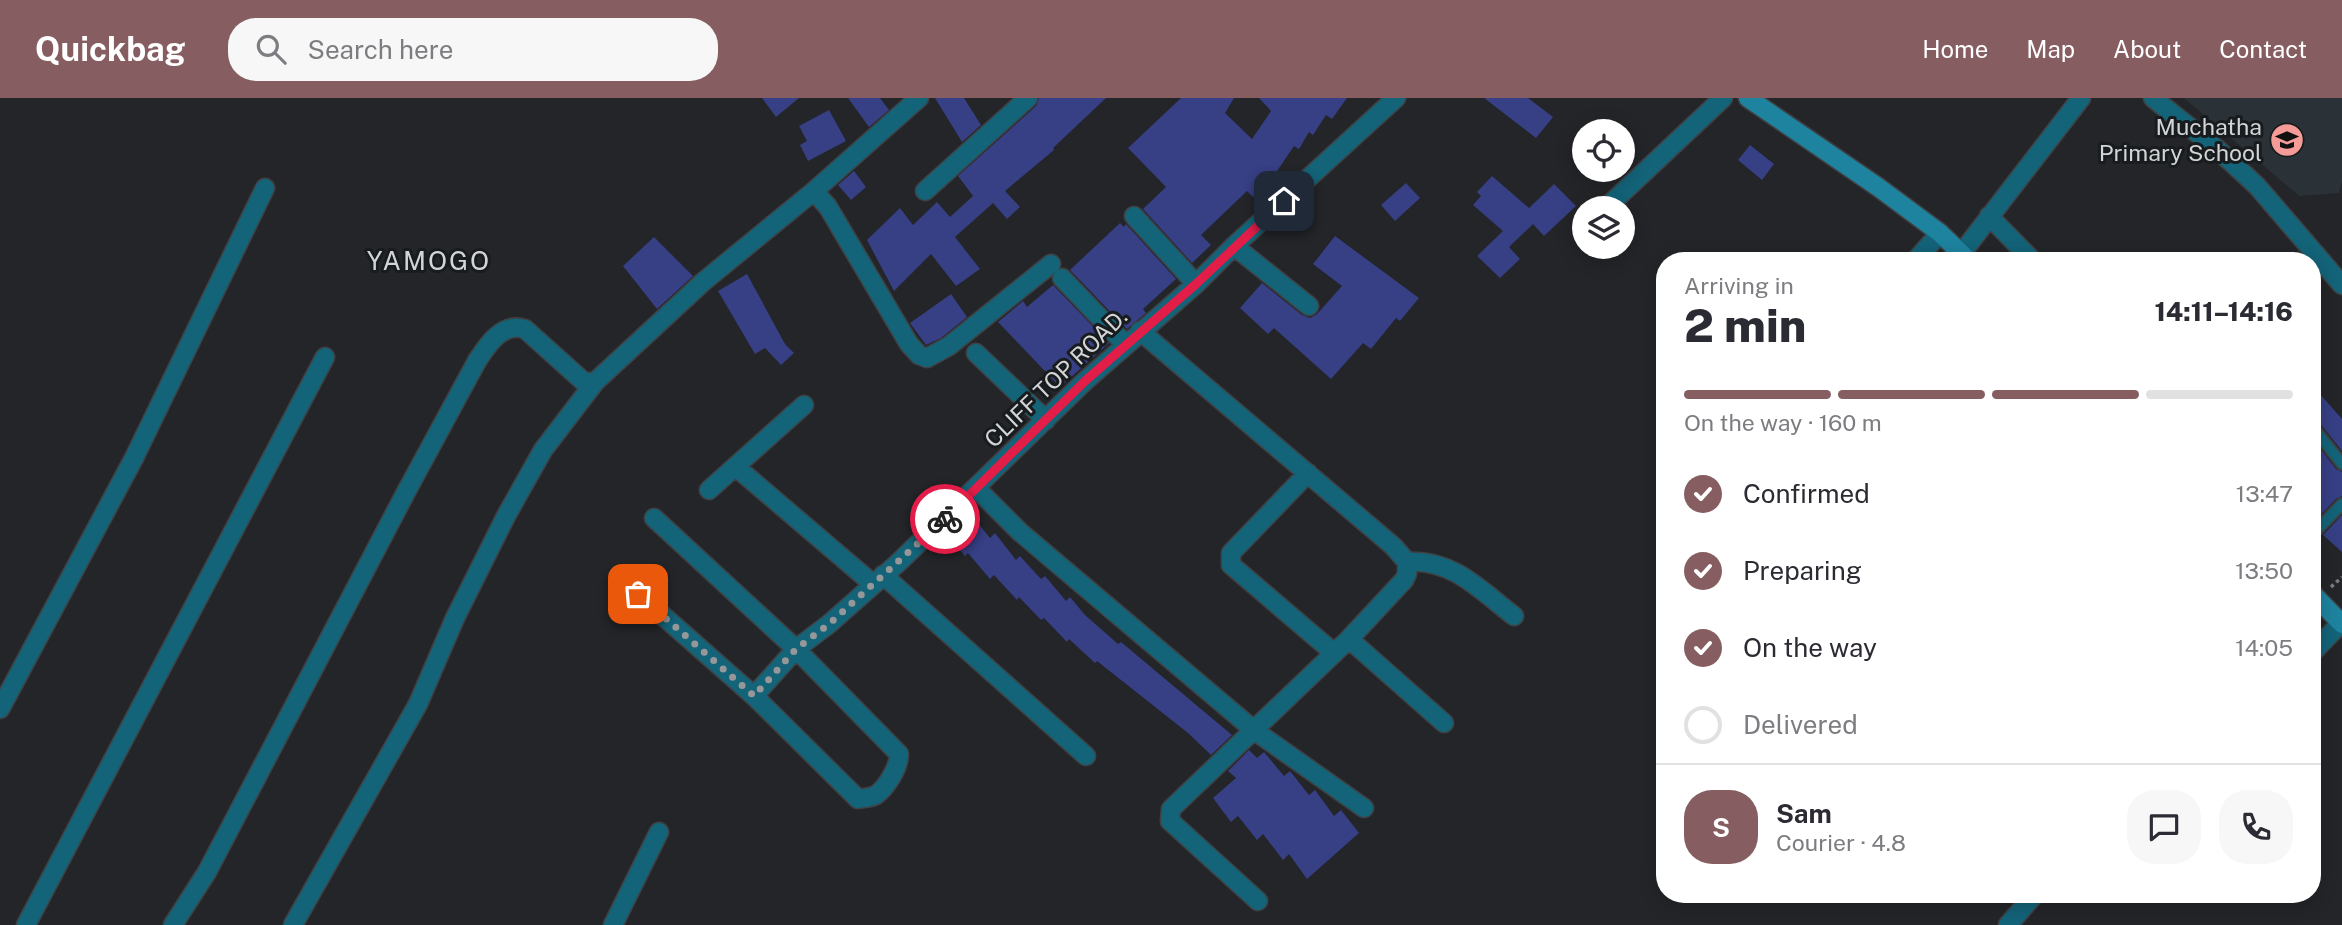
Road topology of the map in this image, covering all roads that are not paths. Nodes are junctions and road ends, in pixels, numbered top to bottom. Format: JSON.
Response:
{"nodes":[{"id":1,"x":919,"y":98,"type":"edge"},
{"id":2,"x":1028,"y":98,"type":"edge"},
{"id":3,"x":1396,"y":98,"type":"edge"},
{"id":4,"x":1723,"y":98,"type":"edge"},
{"id":5,"x":1748,"y":98,"type":"edge"},
{"id":6,"x":2081,"y":98,"type":"edge"},
{"id":7,"x":2152,"y":98,"type":"edge"},
{"id":8,"x":265,"y":188,"type":"dead end"},
{"id":9,"x":814,"y":191,"type":"junction"},
{"id":10,"x":925,"y":191,"type":"dead end"},
{"id":11,"x":1619,"y":196,"type":"edge"},
{"id":12,"x":1134,"y":216,"type":"dead end"},
{"id":13,"x":1989,"y":216,"type":"junction"},
{"id":14,"x":1940,"y":233,"type":"junction"},
{"id":15,"x":1234,"y":246,"type":"junction"},
{"id":16,"x":1923,"y":252,"type":"edge"},
{"id":17,"x":1960,"y":252,"type":"edge"},
{"id":18,"x":1968,"y":252,"type":"edge"},
{"id":19,"x":2024,"y":252,"type":"edge"},
{"id":20,"x":2313,"y":252,"type":"edge"},
{"id":21,"x":2321,"y":261,"type":"edge"},
{"id":22,"x":1196,"y":284,"type":"junction"},
{"id":23,"x":2342,"y":285,"type":"edge"},
{"id":24,"x":1309,"y":306,"type":"dead end"},
{"id":25,"x":1140,"y":331,"type":"junction"},
{"id":26,"x":1126,"y":345,"type":"junction"},
{"id":27,"x":976,"y":353,"type":"dead end"},
{"id":28,"x":325,"y":357,"type":"dead end"},
{"id":29,"x":595,"y":382,"type":"junction"},
{"id":30,"x":804,"y":405,"type":"dead end"},
{"id":31,"x":1045,"y":420,"type":"junction"},
{"id":32,"x":2321,"y":437,"type":"edge"},
{"id":33,"x":2342,"y":464,"type":"edge"},
{"id":34,"x":736,"y":467,"type":"junction"},
{"id":35,"x":1308,"y":473,"type":"junction"},
{"id":36,"x":977,"y":489,"type":"junction"},
{"id":37,"x":709,"y":490,"type":"dead end"},
{"id":38,"x":2342,"y":503,"type":"edge"},
{"id":39,"x":654,"y":518,"type":"dead end"},
{"id":40,"x":2321,"y":525,"type":"edge"},
{"id":41,"x":1407,"y":562,"type":"junction"},
{"id":42,"x":619,"y":577,"type":"dead end"},
{"id":43,"x":878,"y":580,"type":"junction"},
{"id":44,"x":2321,"y":602,"type":"edge"},
{"id":45,"x":1514,"y":616,"type":"dead end"},
{"id":46,"x":2342,"y":624,"type":"edge"},
{"id":47,"x":1349,"y":639,"type":"junction"},
{"id":48,"x":2321,"y":644,"type":"edge"},
{"id":49,"x":796,"y":649,"type":"junction"},
{"id":50,"x":1334,"y":653,"type":"junction"},
{"id":51,"x":754,"y":696,"type":"junction"},
{"id":52,"x":0,"y":709,"type":"edge"},
{"id":53,"x":1444,"y":723,"type":"dead end"},
{"id":54,"x":1255,"y":731,"type":"junction"},
{"id":55,"x":1086,"y":755,"type":"dead end"},
{"id":56,"x":1364,"y":808,"type":"dead end"},
{"id":57,"x":659,"y":832,"type":"dead end"},
{"id":58,"x":1258,"y":901,"type":"dead end"},
{"id":59,"x":2027,"y":903,"type":"edge"},
{"id":60,"x":26,"y":925,"type":"edge"},
{"id":61,"x":173,"y":925,"type":"edge"},
{"id":62,"x":293,"y":925,"type":"edge"},
{"id":63,"x":613,"y":925,"type":"edge"},
{"id":64,"x":2008,"y":925,"type":"edge"}],
"edges":[{"from":1,"to":9,"type":"street"},
{"from":2,"to":10,"type":"street"},
{"from":3,"to":15,"type":"street","name":"CLIFF TOP ROAD."},
{"from":4,"to":11,"type":"street"},
{"from":5,"to":14,"type":"main road"},
{"from":6,"to":13,"type":"street"},
{"from":7,"to":20,"type":"street"},
{"from":8,"to":52,"type":"street"},
{"from":9,"to":26,"type":"street"},
{"from":9,"to":29,"type":"street"},
{"from":12,"to":22,"type":"street"},
{"from":13,"to":18,"type":"street"},
{"from":13,"to":19,"type":"street"},
{"from":14,"to":16,"type":"street"},
{"from":14,"to":17,"type":"main road"},
{"from":15,"to":22,"type":"street","name":"CLIFF TOP ROAD."},
{"from":15,"to":24,"type":"street"},
{"from":21,"to":23,"type":"street"},
{"from":22,"to":25,"type":"street","name":"CLIFF TOP ROAD."},
{"from":25,"to":26,"type":"street","name":"CLIFF TOP ROAD."},
{"from":25,"to":35,"type":"street"},
{"from":26,"to":31,"type":"street","name":"CLIFF TOP ROAD."},
{"from":27,"to":31,"type":"street"},
{"from":28,"to":60,"type":"street"},
{"from":29,"to":61,"type":"street"},
{"from":29,"to":62,"type":"street"},
{"from":30,"to":34,"type":"street"},
{"from":31,"to":36,"type":"street","name":"CLIFF TOP ROAD."},
{"from":32,"to":33,"type":"lane"},
{"from":34,"to":37,"type":"street"},
{"from":34,"to":43,"type":"street"},
{"from":35,"to":41,"type":"street"},
{"from":35,"to":50,"type":"street"},
{"from":36,"to":43,"type":"street","name":"CLIFF TOP ROAD."},
{"from":36,"to":54,"type":"street"},
{"from":38,"to":40,"type":"lane"},
{"from":39,"to":49,"type":"street"},
{"from":41,"to":45,"type":"street"},
{"from":41,"to":47,"type":"street"},
{"from":42,"to":51,"type":"street"},
{"from":43,"to":49,"type":"street","name":"CLIFF TOP ROAD."},
{"from":43,"to":55,"type":"street"},
{"from":44,"to":46,"type":"main road"},
{"from":46,"to":48,"type":"street"},
{"from":47,"to":50,"type":"street"},
{"from":47,"to":53,"type":"street"},
{"from":49,"to":51,"type":"street","name":"CLIFF TOP ROAD."},
{"from":49,"to":51,"type":"street"},
{"from":50,"to":54,"type":"street"},
{"from":54,"to":56,"type":"street"},
{"from":54,"to":58,"type":"street"},
{"from":57,"to":63,"type":"street"},
{"from":59,"to":64,"type":"street"}]}
